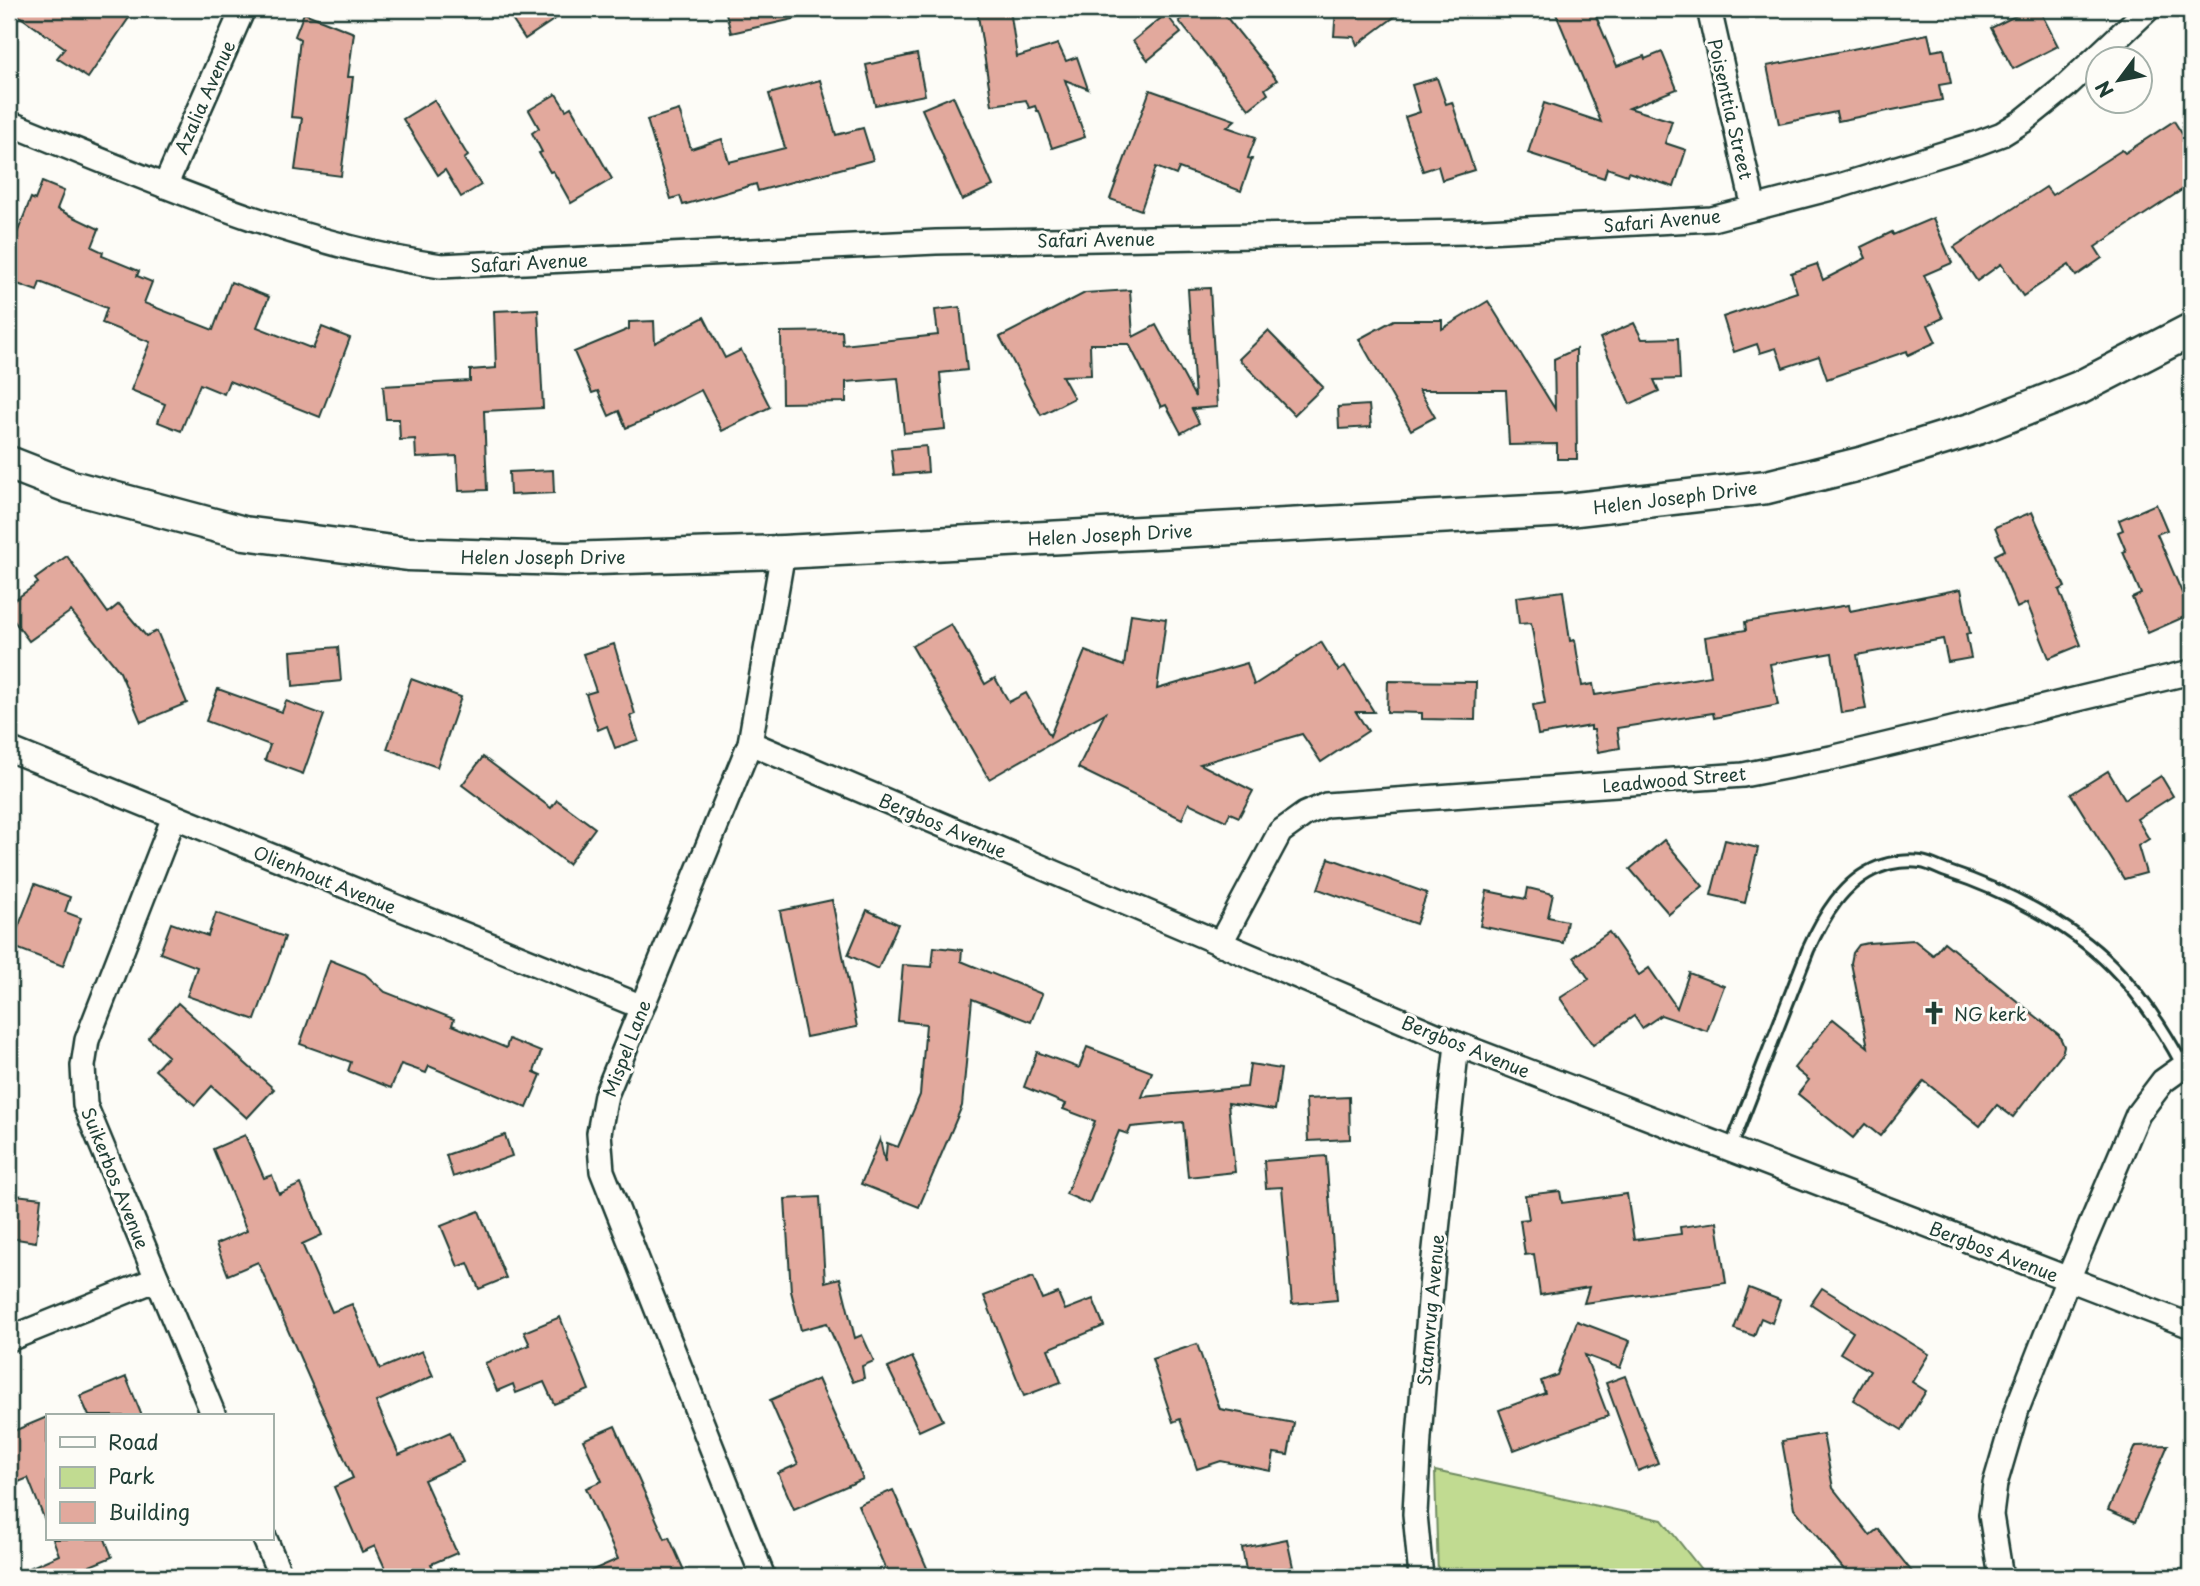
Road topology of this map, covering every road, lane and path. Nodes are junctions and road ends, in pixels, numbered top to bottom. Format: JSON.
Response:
{"nodes":[{"id":1,"x":243,"y":9,"type":"edge"},
{"id":2,"x":1709,"y":9,"type":"edge"},
{"id":3,"x":2148,"y":9,"type":"edge"},
{"id":4,"x":9,"y":123,"type":"edge"},
{"id":5,"x":165,"y":186,"type":"junction"},
{"id":6,"x":1754,"y":208,"type":"junction"},
{"id":7,"x":2191,"y":330,"type":"edge"},
{"id":8,"x":9,"y":463,"type":"edge"},
{"id":9,"x":783,"y":552,"type":"junction"},
{"id":10,"x":2191,"y":672,"type":"edge"},
{"id":11,"x":750,"y":743,"type":"junction"},
{"id":12,"x":9,"y":749,"type":"edge"},
{"id":13,"x":174,"y":817,"type":"junction"},
{"id":14,"x":1220,"y":944,"type":"junction"},
{"id":15,"x":642,"y":1007,"type":"junction"},
{"id":16,"x":1457,"y":1044,"type":"junction"},
{"id":17,"x":2187,"y":1063,"type":"edge"},
{"id":18,"x":1730,"y":1150,"type":"junction"},
{"id":19,"x":157,"y":1279,"type":"junction"},
{"id":20,"x":2068,"y":1279,"type":"junction"},
{"id":21,"x":2191,"y":1326,"type":"edge"},
{"id":22,"x":9,"y":1339,"type":"edge"},
{"id":23,"x":213,"y":1414,"type":"edge"},
{"id":24,"x":265,"y":1540,"type":"edge"},
{"id":25,"x":281,"y":1577,"type":"edge"},
{"id":26,"x":763,"y":1577,"type":"edge"},
{"id":27,"x":1421,"y":1577,"type":"edge"},
{"id":28,"x":2001,"y":1577,"type":"edge"}],
"edges":[{"from":1,"to":5,"type":"street","name":"Azalia Avenue"},
{"from":2,"to":6,"type":"street","name":"Poisenttia Street"},
{"from":3,"to":6,"type":"street","name":"Safari Avenue"},
{"from":4,"to":5,"type":"street","name":"Safari Avenue"},
{"from":5,"to":6,"type":"street","name":"Safari Avenue"},
{"from":7,"to":9,"type":"street","name":"Helen Joseph Drive"},
{"from":8,"to":9,"type":"street","name":"Helen Joseph Drive"},
{"from":9,"to":11,"type":"street","name":"Mispel Lane"},
{"from":10,"to":14,"type":"street","name":"Leadwood Street"},
{"from":11,"to":14,"type":"street","name":"Bergbos Avenue"},
{"from":11,"to":15,"type":"street","name":"Mispel Lane"},
{"from":12,"to":13,"type":"street","name":"Olienhout Avenue"},
{"from":13,"to":15,"type":"street","name":"Olienhout Avenue"},
{"from":13,"to":19,"type":"street","name":"Suikerbos Avenue"},
{"from":14,"to":16,"type":"street","name":"Bergbos Avenue"},
{"from":15,"to":26,"type":"street","name":"Mispel Lane"},
{"from":16,"to":18,"type":"street","name":"Bergbos Avenue"},
{"from":16,"to":27,"type":"street","name":"Stamvrug Avenue"},
{"from":17,"to":18,"type":"lane"},
{"from":17,"to":20,"type":"street"},
{"from":18,"to":20,"type":"street","name":"Bergbos Avenue"},
{"from":19,"to":22,"type":"street"},
{"from":19,"to":23,"type":"street","name":"Suikerbos Avenue"},
{"from":20,"to":21,"type":"street","name":"Bergbos Avenue"},
{"from":20,"to":28,"type":"street"},
{"from":24,"to":25,"type":"street"}]}
